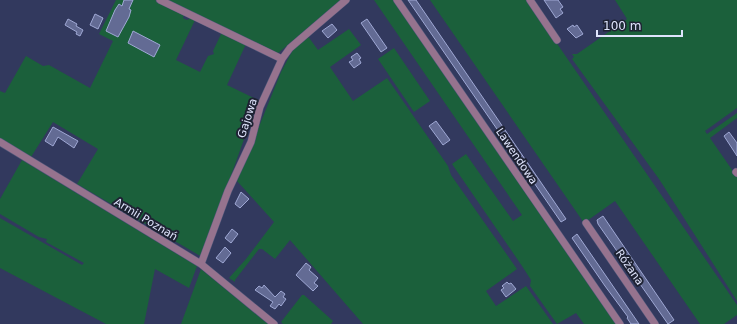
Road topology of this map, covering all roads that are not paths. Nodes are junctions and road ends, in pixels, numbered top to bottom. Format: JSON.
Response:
{"nodes":[{"id":1,"x":160,"y":0,"type":"edge"},
{"id":2,"x":346,"y":0,"type":"edge"},
{"id":3,"x":397,"y":0,"type":"edge"},
{"id":4,"x":530,"y":0,"type":"edge"},
{"id":5,"x":557,"y":40,"type":"dead end"},
{"id":6,"x":282,"y":59,"type":"junction"},
{"id":7,"x":0,"y":142,"type":"edge"},
{"id":8,"x":586,"y":223,"type":"dead end"},
{"id":9,"x":201,"y":264,"type":"junction"},
{"id":10,"x":274,"y":324,"type":"edge"},
{"id":11,"x":620,"y":324,"type":"edge"},
{"id":12,"x":656,"y":324,"type":"edge"}],
"edges":[{"from":1,"to":6,"type":"street"},
{"from":2,"to":6,"type":"street","name":"Gajowa"},
{"from":3,"to":11,"type":"street","name":"Lawendowa"},
{"from":4,"to":5,"type":"street"},
{"from":6,"to":9,"type":"street","name":"Gajowa"},
{"from":7,"to":9,"type":"street","name":"Armii Poznań"},
{"from":8,"to":12,"type":"street","name":"Różana"},
{"from":9,"to":10,"type":"street","name":"Armii Poznań"}]}
